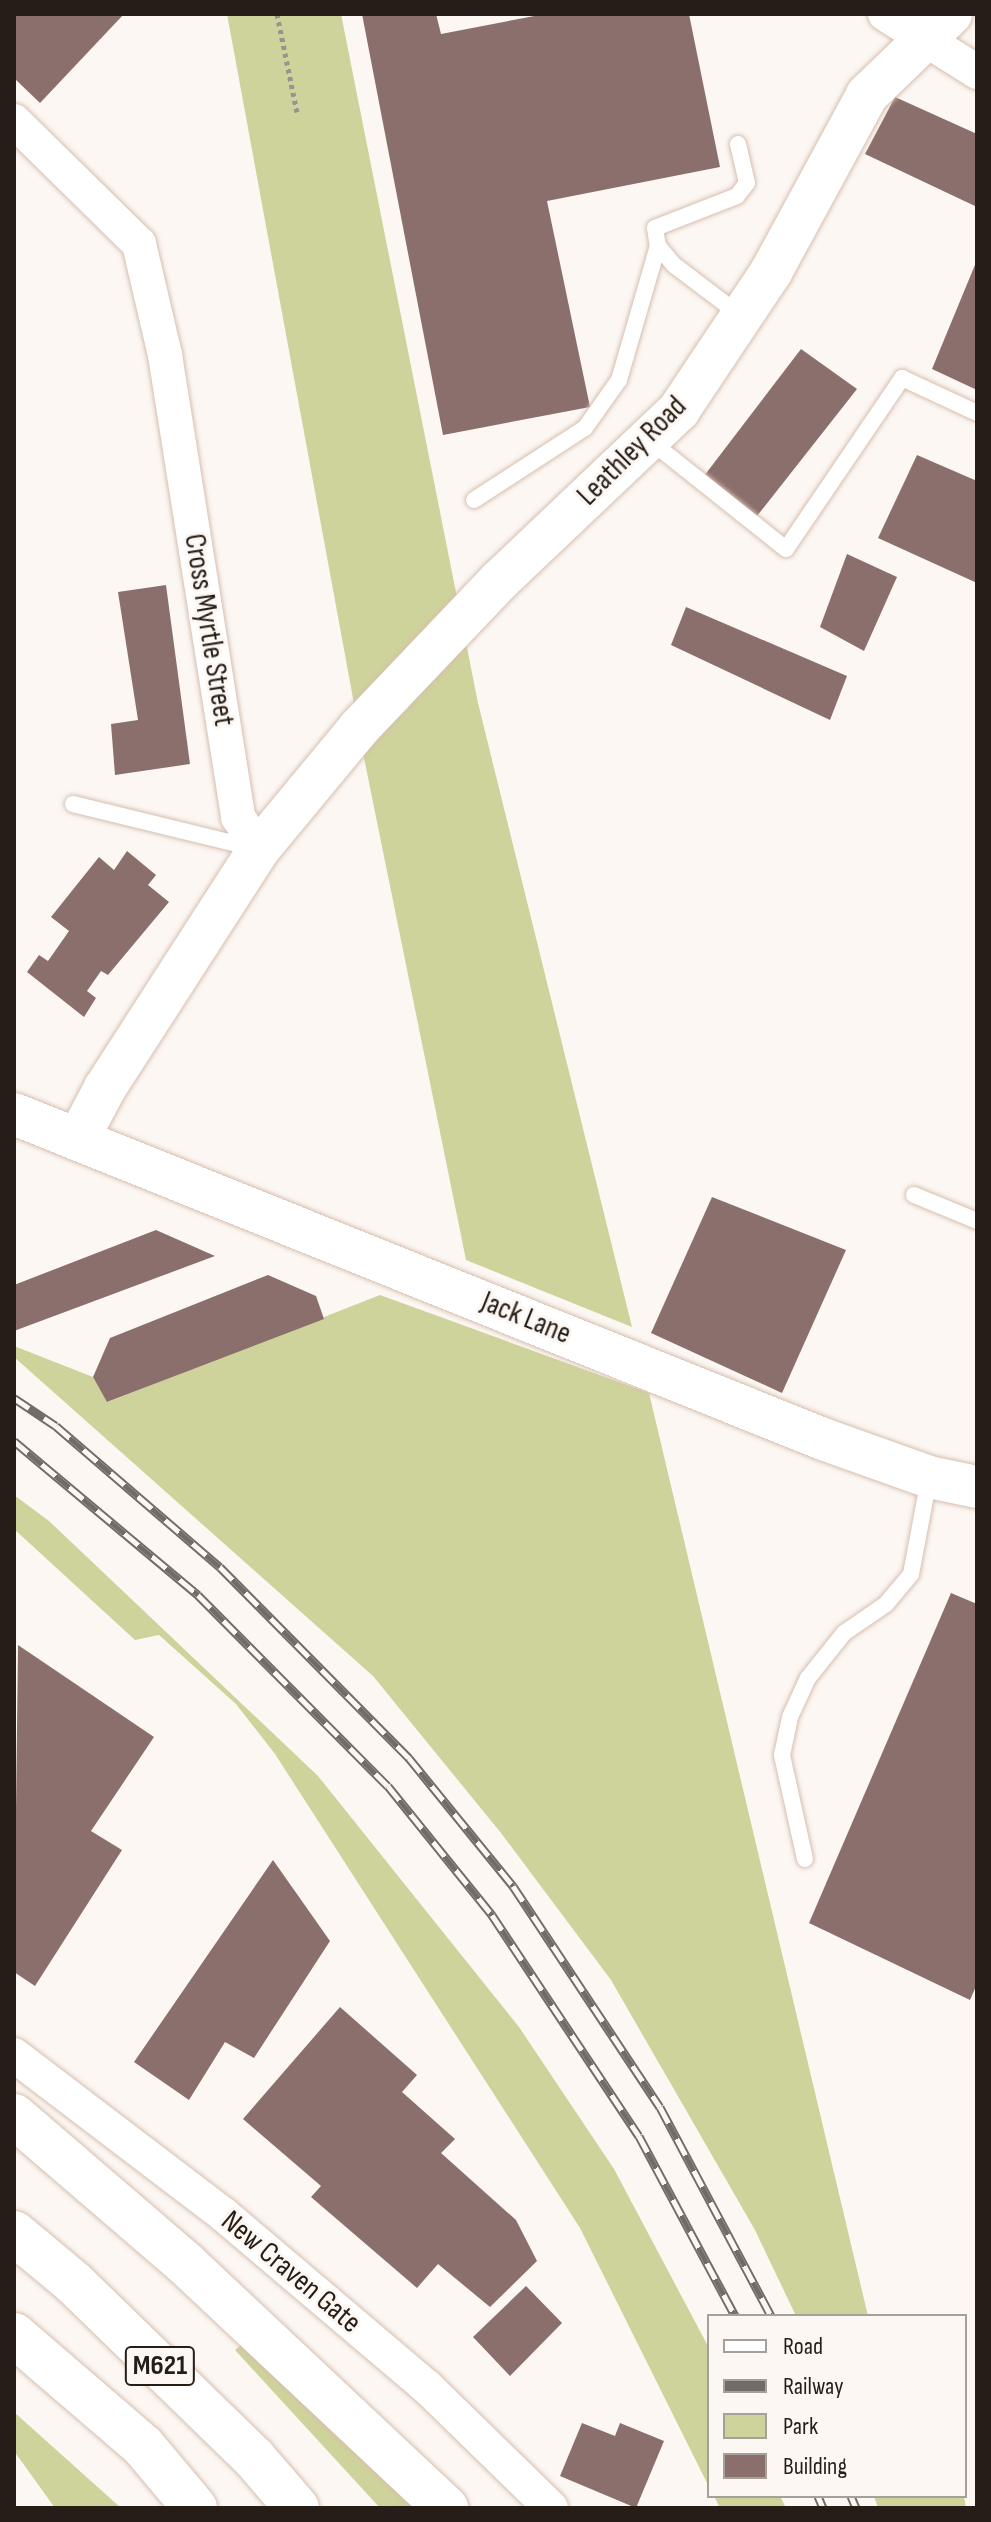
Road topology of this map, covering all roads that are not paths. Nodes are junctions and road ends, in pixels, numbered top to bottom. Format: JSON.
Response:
{"nodes":[{"id":1,"x":885,"y":14,"type":"edge"},
{"id":2,"x":938,"y":26,"type":"edge"},
{"id":3,"x":977,"y":72,"type":"edge"},
{"id":4,"x":14,"y":121,"type":"edge"},
{"id":5,"x":738,"y":144,"type":"dead end"},
{"id":6,"x":658,"y":246,"type":"junction"},
{"id":7,"x":742,"y":316,"type":"junction"},
{"id":8,"x":977,"y":413,"type":"edge"},
{"id":9,"x":648,"y":439,"type":"junction"},
{"id":10,"x":474,"y":500,"type":"dead end"},
{"id":11,"x":73,"y":804,"type":"dead end"},
{"id":12,"x":259,"y":849,"type":"junction"},
{"id":13,"x":14,"y":1114,"type":"edge"},
{"id":14,"x":78,"y":1139,"type":"junction"},
{"id":15,"x":914,"y":1195,"type":"dead end"},
{"id":16,"x":977,"y":1221,"type":"edge"},
{"id":17,"x":929,"y":1477,"type":"junction"},
{"id":18,"x":977,"y":1487,"type":"edge"},
{"id":19,"x":805,"y":1859,"type":"dead end"},
{"id":20,"x":14,"y":2055,"type":"edge"},
{"id":21,"x":14,"y":2116,"type":"edge"},
{"id":22,"x":14,"y":2233,"type":"edge"},
{"id":23,"x":14,"y":2335,"type":"edge"},
{"id":24,"x":195,"y":2508,"type":"edge"},
{"id":25,"x":297,"y":2508,"type":"edge"},
{"id":26,"x":446,"y":2508,"type":"edge"},
{"id":27,"x":551,"y":2508,"type":"edge"}],
"edges":[{"from":1,"to":2,"type":"street"},
{"from":2,"to":3,"type":"street"},
{"from":2,"to":7,"type":"street","name":"Leathley Road"},
{"from":4,"to":12,"type":"street","name":"Cross Myrtle Street"},
{"from":5,"to":6,"type":"lane"},
{"from":6,"to":7,"type":"lane"},
{"from":6,"to":10,"type":"lane"},
{"from":7,"to":9,"type":"street","name":"Leathley Road"},
{"from":8,"to":9,"type":"lane"},
{"from":9,"to":12,"type":"street","name":"Leathley Road"},
{"from":11,"to":12,"type":"lane"},
{"from":12,"to":14,"type":"street"},
{"from":13,"to":14,"type":"street","name":"Jack Lane"},
{"from":14,"to":17,"type":"street","name":"Jack Lane"},
{"from":15,"to":16,"type":"lane"},
{"from":17,"to":18,"type":"street","name":"Jack Lane"},
{"from":17,"to":19,"type":"lane"},
{"from":20,"to":27,"type":"street","name":"New Craven Gate"},
{"from":21,"to":26,"type":"highway"},
{"from":22,"to":25,"type":"highway","number":"M621"},
{"from":23,"to":24,"type":"highway","number":"M621"}]}
